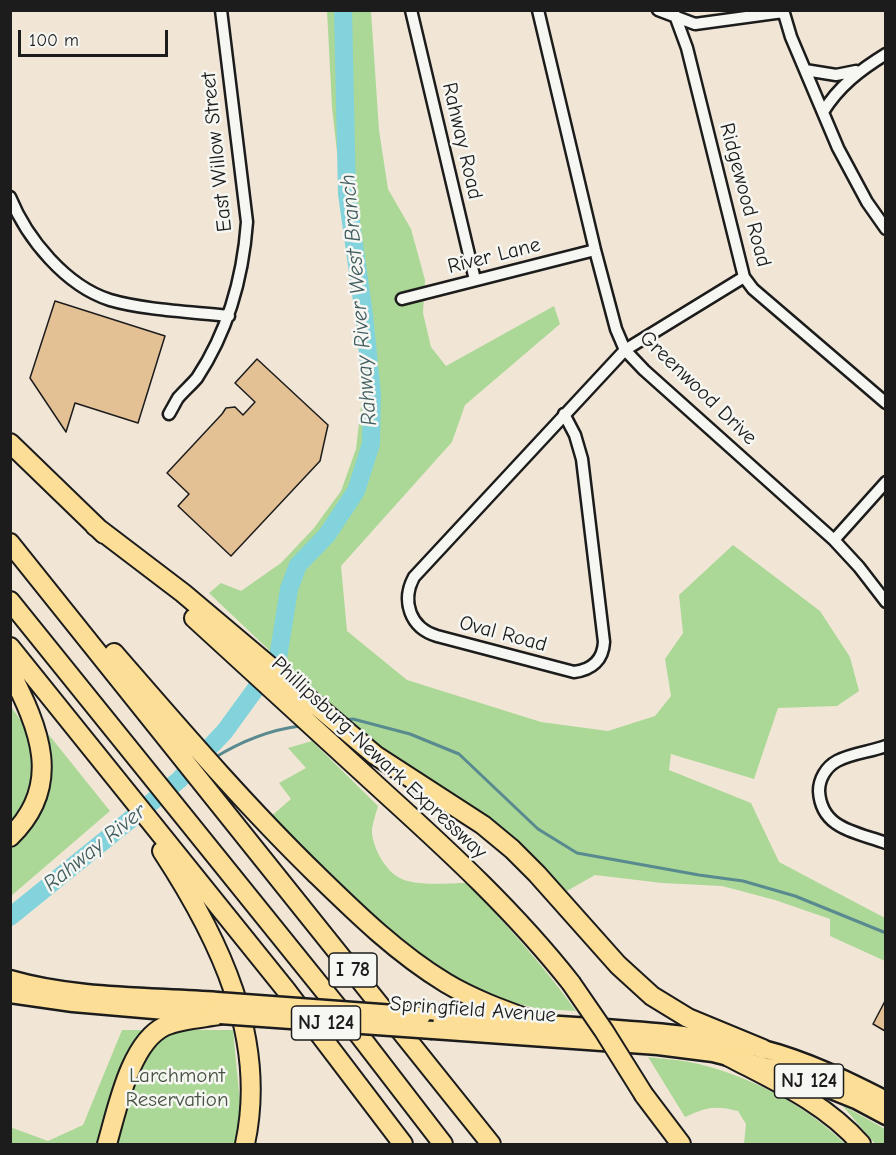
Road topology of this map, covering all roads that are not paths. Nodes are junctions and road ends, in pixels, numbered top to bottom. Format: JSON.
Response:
{"nodes":[{"id":1,"x":221,"y":10,"type":"edge"},
{"id":2,"x":411,"y":10,"type":"edge"},
{"id":3,"x":538,"y":10,"type":"edge"},
{"id":4,"x":658,"y":10,"type":"edge"},
{"id":5,"x":783,"y":11,"type":"edge"},
{"id":6,"x":674,"y":14,"type":"edge"},
{"id":7,"x":885,"y":54,"type":"edge"},
{"id":8,"x":805,"y":70,"type":"junction"},
{"id":9,"x":859,"y":71,"type":"junction"},
{"id":10,"x":823,"y":112,"type":"junction"},
{"id":11,"x":10,"y":197,"type":"edge"},
{"id":12,"x":885,"y":228,"type":"edge"},
{"id":13,"x":595,"y":250,"type":"junction"},
{"id":14,"x":744,"y":277,"type":"junction"},
{"id":15,"x":475,"y":280,"type":"junction"},
{"id":16,"x":402,"y":299,"type":"dead end"},
{"id":17,"x":229,"y":316,"type":"junction"},
{"id":18,"x":625,"y":350,"type":"junction"},
{"id":19,"x":885,"y":403,"type":"edge"},
{"id":20,"x":170,"y":414,"type":"dead end"},
{"id":21,"x":564,"y":414,"type":"junction"},
{"id":22,"x":10,"y":443,"type":"edge"},
{"id":23,"x":885,"y":482,"type":"edge"},
{"id":24,"x":834,"y":540,"type":"junction"},
{"id":25,"x":10,"y":542,"type":"edge"},
{"id":26,"x":10,"y":601,"type":"edge"},
{"id":27,"x":885,"y":602,"type":"edge"},
{"id":28,"x":10,"y":647,"type":"edge"},
{"id":29,"x":259,"y":668,"type":"junction"},
{"id":30,"x":10,"y":671,"type":"edge"},
{"id":31,"x":885,"y":746,"type":"edge"},
{"id":32,"x":221,"y":790,"type":"junction"},
{"id":33,"x":10,"y":837,"type":"edge"},
{"id":34,"x":160,"y":838,"type":"junction"},
{"id":35,"x":885,"y":843,"type":"edge"},
{"id":36,"x":10,"y":979,"type":"edge"},
{"id":37,"x":10,"y":994,"type":"edge"},
{"id":38,"x":218,"y":1008,"type":"junction"},
{"id":39,"x":542,"y":1024,"type":"junction"},
{"id":40,"x":763,"y":1049,"type":"junction"},
{"id":41,"x":729,"y":1057,"type":"junction"},
{"id":42,"x":644,"y":1095,"type":"junction"},
{"id":43,"x":885,"y":1100,"type":"edge"},
{"id":44,"x":885,"y":1116,"type":"edge"},
{"id":45,"x":107,"y":1144,"type":"edge"},
{"id":46,"x":244,"y":1144,"type":"edge"},
{"id":47,"x":403,"y":1144,"type":"edge"},
{"id":48,"x":443,"y":1144,"type":"edge"},
{"id":49,"x":491,"y":1144,"type":"edge"},
{"id":50,"x":670,"y":1144,"type":"edge"},
{"id":51,"x":681,"y":1144,"type":"edge"},
{"id":52,"x":861,"y":1144,"type":"edge"}],
"edges":[{"from":1,"to":17,"type":"street","name":"East Willow Street"},
{"from":2,"to":15,"type":"street","name":"Rahway Road"},
{"from":3,"to":13,"type":"street","name":"Greenwood Drive"},
{"from":4,"to":6,"type":"street"},
{"from":5,"to":6,"type":"street"},
{"from":5,"to":8,"type":"street"},
{"from":6,"to":14,"type":"street","name":"Ridgewood Road"},
{"from":7,"to":9,"type":"street"},
{"from":8,"to":9,"type":"street"},
{"from":8,"to":10,"type":"street"},
{"from":9,"to":10,"type":"street"},
{"from":10,"to":12,"type":"street"},
{"from":11,"to":17,"type":"street"},
{"from":13,"to":15,"type":"street","name":"River Lane"},
{"from":13,"to":18,"type":"street","name":"Greenwood Drive"},
{"from":14,"to":18,"type":"street","name":"Oval Road"},
{"from":14,"to":19,"type":"street","name":"Ridgewood Road"},
{"from":15,"to":16,"type":"street","name":"River Lane"},
{"from":17,"to":20,"type":"street","name":"East Willow Street"},
{"from":18,"to":21,"type":"street","name":"Oval Road"},
{"from":18,"to":24,"type":"street","name":"Greenwood Drive"},
{"from":21,"to":21,"type":"street","name":"Oval Road"},
{"from":22,"to":29,"type":"highway"},
{"from":23,"to":24,"type":"street"},
{"from":24,"to":27,"type":"street","name":"Greenwood Drive"},
{"from":25,"to":32,"type":"highway"},
{"from":26,"to":48,"type":"highway","number":"I 78"},
{"from":28,"to":34,"type":"highway"},
{"from":29,"to":40,"type":"highway"},
{"from":29,"to":42,"type":"highway","name":"Phillipsburg-Newark Expressway","bridge":true},
{"from":30,"to":33,"type":"highway"},
{"from":31,"to":35,"type":"street"},
{"from":32,"to":39,"type":"highway"},
{"from":32,"to":49,"type":"highway","number":"I 78"},
{"from":34,"to":46,"type":"highway"},
{"from":34,"to":47,"type":"highway"},
{"from":36,"to":38,"type":"main road","name":"Springfield Avenue","number":"NJ 124"},
{"from":37,"to":38,"type":"main road","name":"Springfield Avenue","number":"NJ 124"},
{"from":38,"to":39,"type":"main road","name":"Springfield Avenue","number":"NJ 124","bridge":true},
{"from":38,"to":41,"type":"main road","name":"Springfield Avenue","number":"NJ 124","bridge":true},
{"from":38,"to":45,"type":"highway"},
{"from":39,"to":40,"type":"main road","name":"Springfield Avenue","number":"NJ 124"},
{"from":40,"to":43,"type":"main road","name":"Springfield Avenue","number":"NJ 124"},
{"from":41,"to":44,"type":"main road","name":"Springfield Avenue","number":"NJ 124"},
{"from":41,"to":52,"type":"highway"},
{"from":42,"to":50,"type":"highway","name":"Phillipsburg-Newark Expressway"},
{"from":42,"to":51,"type":"highway"}]}
